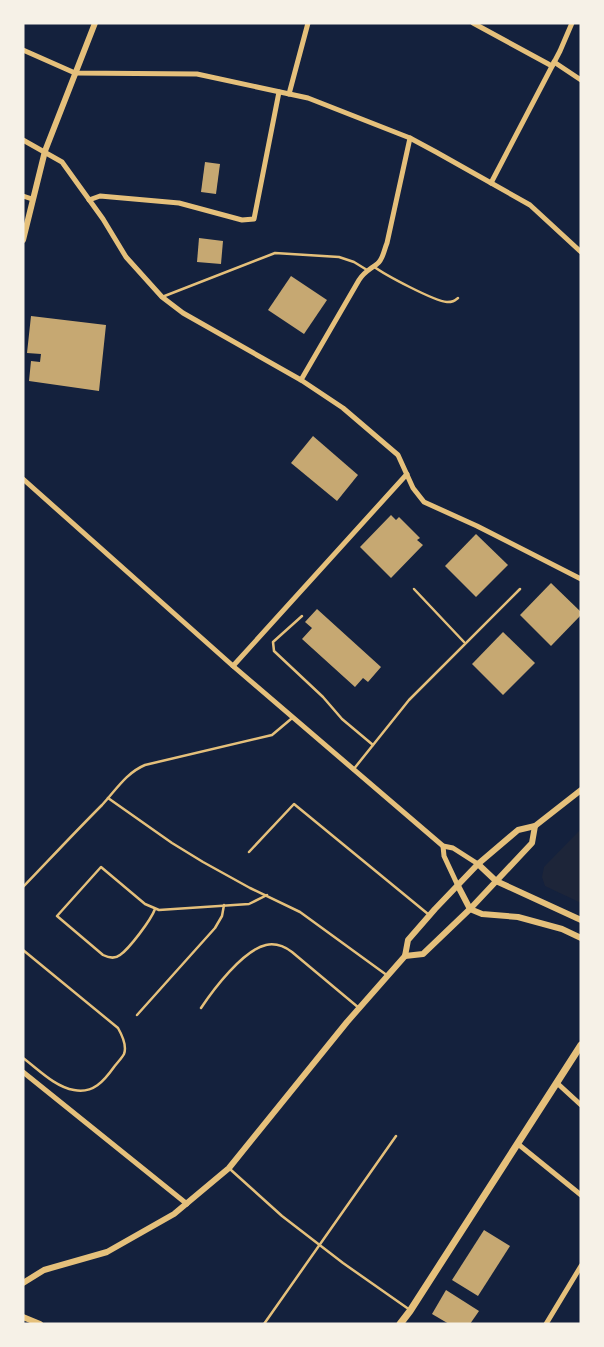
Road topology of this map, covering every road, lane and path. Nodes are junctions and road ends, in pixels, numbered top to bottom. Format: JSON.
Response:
{"nodes":[{"id":1,"x":95,"y":23,"type":"edge"},
{"id":2,"x":308,"y":23,"type":"edge"},
{"id":3,"x":473,"y":23,"type":"edge"},
{"id":4,"x":572,"y":23,"type":"edge"},
{"id":5,"x":23,"y":50,"type":"edge"},
{"id":6,"x":553,"y":64,"type":"junction"},
{"id":7,"x":75,"y":73,"type":"junction"},
{"id":8,"x":581,"y":80,"type":"edge"},
{"id":9,"x":279,"y":92,"type":"junction"},
{"id":10,"x":289,"y":94,"type":"junction"},
{"id":11,"x":410,"y":138,"type":"junction"},
{"id":12,"x":23,"y":140,"type":"edge"},
{"id":13,"x":45,"y":151,"type":"junction"},
{"id":14,"x":491,"y":183,"type":"junction"},
{"id":15,"x":23,"y":195,"type":"edge"},
{"id":16,"x":32,"y":199,"type":"junction"},
{"id":17,"x":89,"y":200,"type":"junction"},
{"id":18,"x":23,"y":240,"type":"edge"},
{"id":19,"x":581,"y":253,"type":"edge"},
{"id":20,"x":370,"y":268,"type":"junction"},
{"id":21,"x":162,"y":297,"type":"junction"},
{"id":22,"x":458,"y":298,"type":"dead end"},
{"id":23,"x":300,"y":380,"type":"junction"},
{"id":24,"x":407,"y":474,"type":"junction"},
{"id":25,"x":23,"y":479,"type":"edge"},
{"id":26,"x":581,"y":579,"type":"edge"},
{"id":27,"x":414,"y":589,"type":"dead end"},
{"id":28,"x":520,"y":589,"type":"dead end"},
{"id":29,"x":302,"y":616,"type":"dead end"},
{"id":30,"x":465,"y":643,"type":"junction"},
{"id":31,"x":233,"y":666,"type":"junction"},
{"id":32,"x":292,"y":718,"type":"junction"},
{"id":33,"x":373,"y":744,"type":"junction"},
{"id":34,"x":353,"y":770,"type":"junction"},
{"id":35,"x":581,"y":790,"type":"edge"},
{"id":36,"x":108,"y":798,"type":"junction"},
{"id":37,"x":535,"y":826,"type":"junction"},
{"id":38,"x":443,"y":846,"type":"junction"},
{"id":39,"x":249,"y":852,"type":"dead end"},
{"id":40,"x":478,"y":864,"type":"junction"},
{"id":41,"x":496,"y":881,"type":"junction"},
{"id":42,"x":457,"y":886,"type":"junction"},
{"id":43,"x":23,"y":887,"type":"edge"},
{"id":44,"x":267,"y":895,"type":"junction"},
{"id":45,"x":224,"y":905,"type":"junction"},
{"id":46,"x":155,"y":909,"type":"junction"},
{"id":47,"x":470,"y":909,"type":"junction"},
{"id":48,"x":430,"y":916,"type":"junction"},
{"id":49,"x":581,"y":920,"type":"edge"},
{"id":50,"x":581,"y":938,"type":"edge"},
{"id":51,"x":23,"y":950,"type":"edge"},
{"id":52,"x":405,"y":956,"type":"junction"},
{"id":53,"x":388,"y":975,"type":"junction"},
{"id":54,"x":201,"y":1008,"type":"dead end"},
{"id":55,"x":359,"y":1008,"type":"junction"},
{"id":56,"x":137,"y":1015,"type":"dead end"},
{"id":57,"x":580,"y":1048,"type":"edge"},
{"id":58,"x":23,"y":1058,"type":"edge"},
{"id":59,"x":23,"y":1072,"type":"edge"},
{"id":60,"x":557,"y":1083,"type":"junction"},
{"id":61,"x":581,"y":1105,"type":"edge"},
{"id":62,"x":396,"y":1136,"type":"dead end"},
{"id":63,"x":518,"y":1144,"type":"junction"},
{"id":64,"x":229,"y":1168,"type":"junction"},
{"id":65,"x":581,"y":1195,"type":"edge"},
{"id":66,"x":187,"y":1204,"type":"junction"},
{"id":67,"x":320,"y":1245,"type":"junction"},
{"id":68,"x":581,"y":1266,"type":"edge"},
{"id":69,"x":23,"y":1283,"type":"edge"},
{"id":70,"x":410,"y":1311,"type":"junction"},
{"id":71,"x":23,"y":1317,"type":"edge"},
{"id":72,"x":40,"y":1324,"type":"edge"},
{"id":73,"x":264,"y":1324,"type":"edge"},
{"id":74,"x":400,"y":1324,"type":"edge"},
{"id":75,"x":546,"y":1324,"type":"edge"}],
"edges":[{"from":1,"to":7,"type":"street"},
{"from":2,"to":10,"type":"street"},
{"from":3,"to":6,"type":"street"},
{"from":4,"to":6,"type":"street"},
{"from":5,"to":7,"type":"street"},
{"from":6,"to":8,"type":"street"},
{"from":6,"to":14,"type":"street"},
{"from":7,"to":9,"type":"street"},
{"from":7,"to":13,"type":"street"},
{"from":9,"to":10,"type":"street"},
{"from":9,"to":17,"type":"street"},
{"from":10,"to":11,"type":"street"},
{"from":11,"to":14,"type":"street"},
{"from":11,"to":20,"type":"street"},
{"from":12,"to":13,"type":"street"},
{"from":13,"to":16,"type":"street"},
{"from":13,"to":17,"type":"street"},
{"from":14,"to":19,"type":"street"},
{"from":15,"to":16,"type":"street"},
{"from":16,"to":18,"type":"street"},
{"from":17,"to":21,"type":"street"},
{"from":20,"to":21,"type":"lane"},
{"from":20,"to":22,"type":"lane"},
{"from":20,"to":23,"type":"street"},
{"from":21,"to":23,"type":"street"},
{"from":23,"to":24,"type":"street"},
{"from":24,"to":26,"type":"street"},
{"from":24,"to":31,"type":"street"},
{"from":25,"to":31,"type":"street"},
{"from":27,"to":30,"type":"lane"},
{"from":28,"to":30,"type":"lane"},
{"from":29,"to":33,"type":"lane"},
{"from":30,"to":33,"type":"lane"},
{"from":31,"to":32,"type":"street"},
{"from":32,"to":34,"type":"street"},
{"from":32,"to":36,"type":"lane"},
{"from":33,"to":34,"type":"lane"},
{"from":34,"to":38,"type":"street"},
{"from":35,"to":37,"type":"street"},
{"from":36,"to":43,"type":"lane"},
{"from":36,"to":44,"type":"lane"},
{"from":37,"to":40,"type":"street"},
{"from":37,"to":41,"type":"street"},
{"from":38,"to":40,"type":"street"},
{"from":38,"to":42,"type":"street"},
{"from":39,"to":48,"type":"lane"},
{"from":40,"to":41,"type":"street"},
{"from":40,"to":42,"type":"street"},
{"from":41,"to":47,"type":"street"},
{"from":41,"to":49,"type":"street"},
{"from":42,"to":47,"type":"street"},
{"from":42,"to":48,"type":"street"},
{"from":44,"to":45,"type":"lane"},
{"from":44,"to":53,"type":"lane"},
{"from":45,"to":46,"type":"lane"},
{"from":45,"to":56,"type":"lane"},
{"from":46,"to":46,"type":"lane"},
{"from":47,"to":50,"type":"street"},
{"from":47,"to":52,"type":"street"},
{"from":48,"to":52,"type":"street"},
{"from":51,"to":58,"type":"lane"},
{"from":52,"to":53,"type":"street"},
{"from":53,"to":55,"type":"street"},
{"from":54,"to":55,"type":"lane"},
{"from":55,"to":64,"type":"street"},
{"from":57,"to":60,"type":"main road"},
{"from":59,"to":66,"type":"street"},
{"from":60,"to":61,"type":"street"},
{"from":60,"to":63,"type":"main road"},
{"from":62,"to":67,"type":"lane"},
{"from":63,"to":65,"type":"street"},
{"from":63,"to":70,"type":"main road"},
{"from":64,"to":66,"type":"street"},
{"from":64,"to":67,"type":"lane"},
{"from":66,"to":69,"type":"street"},
{"from":67,"to":70,"type":"lane"},
{"from":67,"to":73,"type":"lane"},
{"from":68,"to":75,"type":"street"},
{"from":70,"to":74,"type":"main road"},
{"from":71,"to":72,"type":"street"}]}
